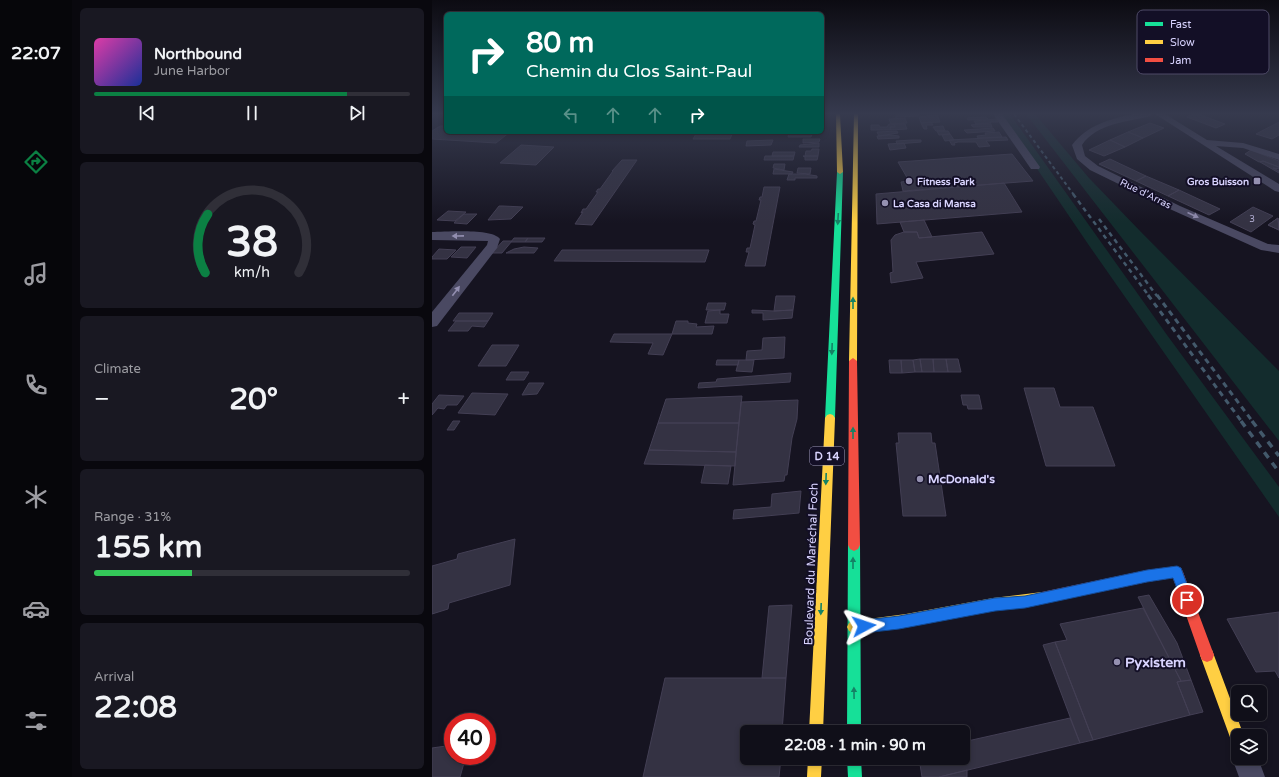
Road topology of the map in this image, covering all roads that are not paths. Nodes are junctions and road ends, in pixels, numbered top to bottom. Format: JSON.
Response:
{"nodes":[{"id":1,"x":839,"y":150,"type":"edge"},
{"id":2,"x":856,"y":150,"type":"edge"},
{"id":3,"x":1023,"y":150,"type":"edge"},
{"id":4,"x":1078,"y":150,"type":"edge"},
{"id":5,"x":1217,"y":150,"type":"edge"},
{"id":6,"x":1260,"y":150,"type":"edge"},
{"id":7,"x":1279,"y":157,"type":"edge"},
{"id":8,"x":1035,"y":167,"type":"dead end"},
{"id":9,"x":1279,"y":189,"type":"edge"},
{"id":10,"x":432,"y":236,"type":"edge"},
{"id":11,"x":1279,"y":249,"type":"edge"},
{"id":12,"x":432,"y":322,"type":"edge"},
{"id":13,"x":853,"y":627,"type":"junction"},
{"id":14,"x":816,"y":725,"type":"edge"},
{"id":15,"x":854,"y":725,"type":"edge"},
{"id":16,"x":1234,"y":729,"type":"edge"},
{"id":17,"x":815,"y":765,"type":"edge"},
{"id":18,"x":854,"y":765,"type":"edge"},
{"id":19,"x":1248,"y":765,"type":"edge"},
{"id":20,"x":814,"y":777,"type":"edge"},
{"id":21,"x":855,"y":777,"type":"edge"},
{"id":22,"x":1252,"y":777,"type":"edge"}],
"edges":[{"from":1,"to":14,"type":"main road","name":"Boulevard du Maréchal Foch","number":"D 14","one_way":true},
{"from":13,"to":2,"type":"main road","one_way":true},
{"from":3,"to":8,"type":"street"},
{"from":4,"to":11,"type":"street","name":"Rue d'Arras","one_way":true},
{"from":5,"to":9,"type":"street"},
{"from":6,"to":7,"type":"street"},
{"from":12,"to":10,"type":"street","one_way":true},
{"from":15,"to":13,"type":"main road","one_way":true},
{"from":13,"to":16,"type":"main road"},
{"from":17,"to":20,"type":"main road"},
{"from":18,"to":21,"type":"main road"},
{"from":19,"to":22,"type":"street"}]}
